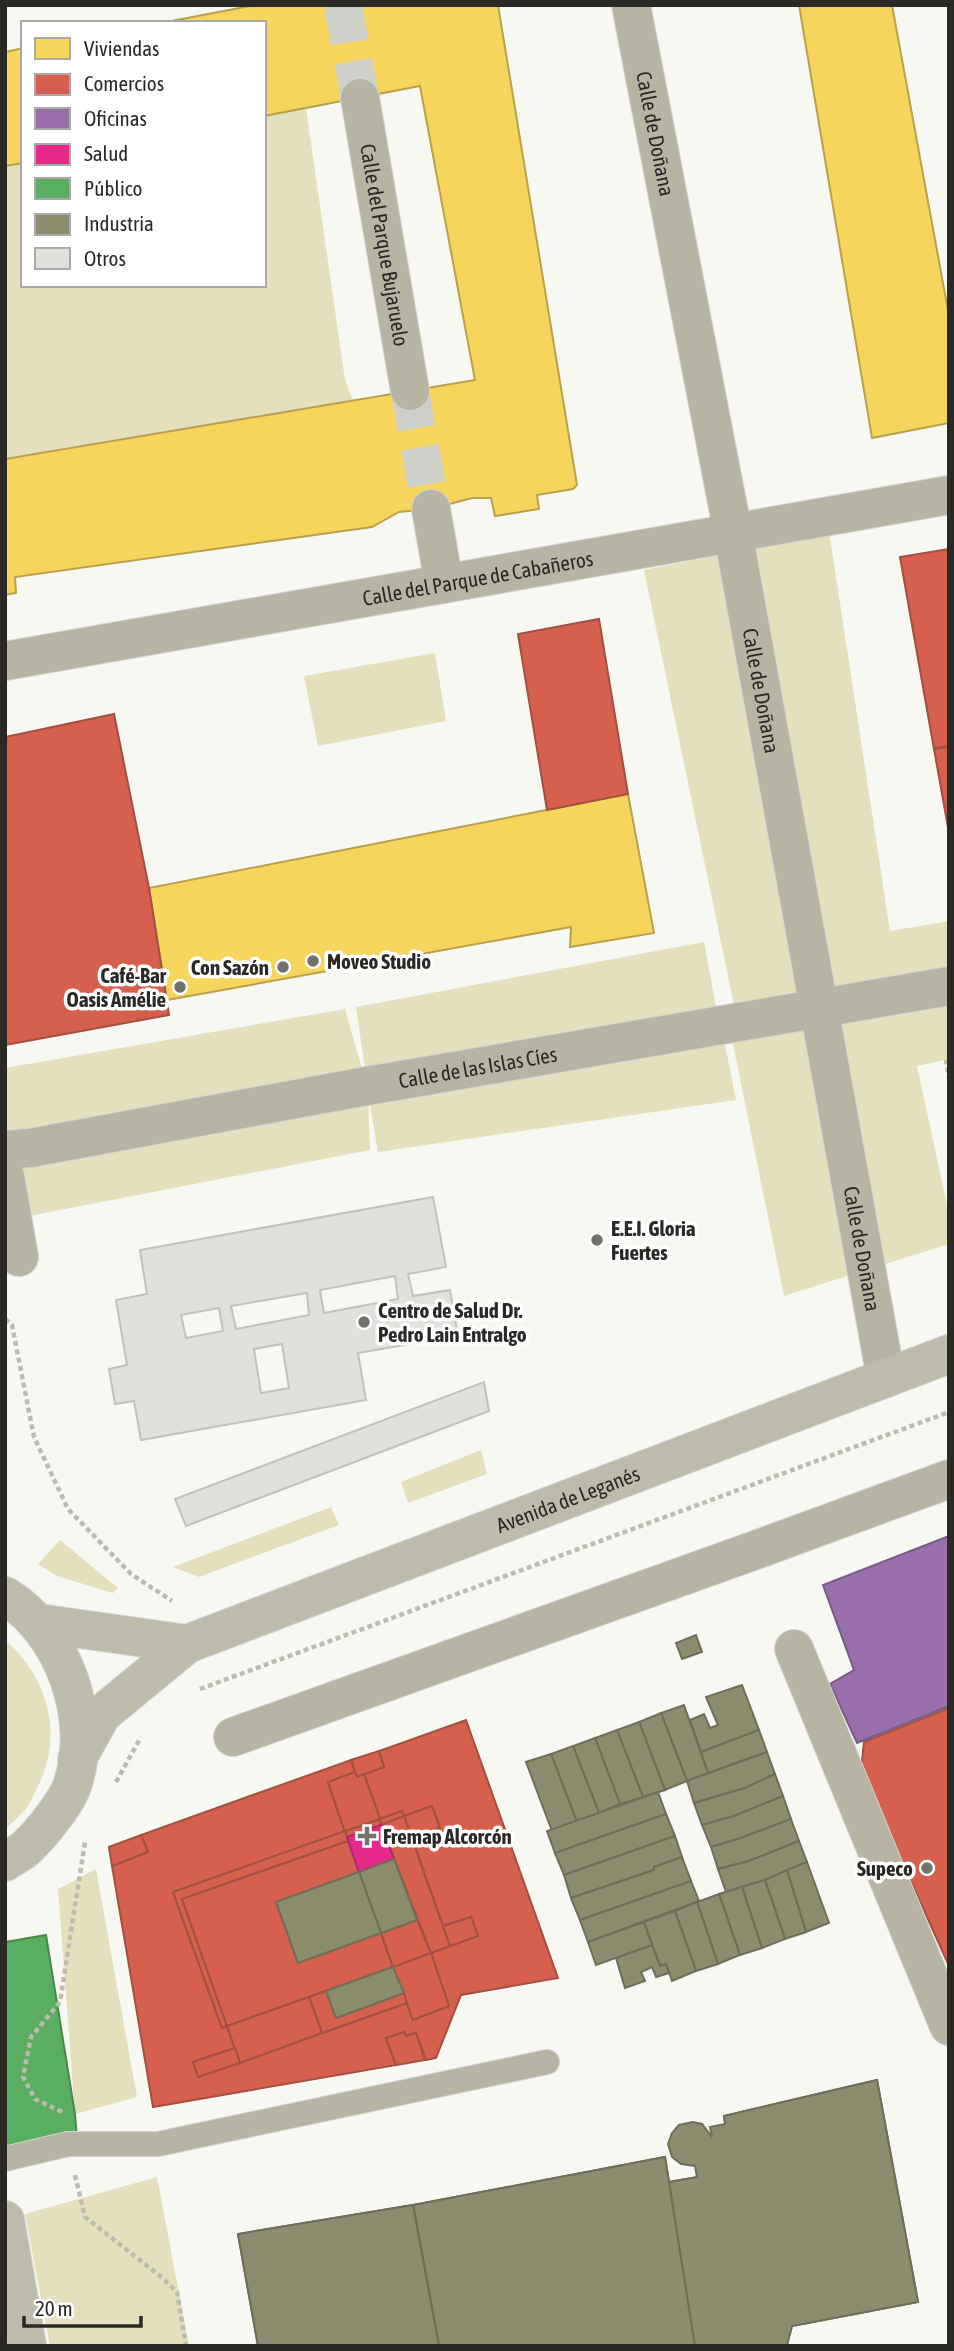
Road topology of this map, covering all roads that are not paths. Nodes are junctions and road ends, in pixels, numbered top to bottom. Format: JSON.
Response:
{"nodes":[{"id":1,"x":631,"y":5,"type":"edge"},
{"id":2,"x":360,"y":97,"type":"tunnel mouth"},
{"id":3,"x":410,"y":391,"type":"tunnel mouth"},
{"id":4,"x":949,"y":495,"type":"edge"},
{"id":5,"x":431,"y":509,"type":"tunnel mouth"},
{"id":6,"x":733,"y":533,"type":"junction"},
{"id":7,"x":444,"y":584,"type":"junction"},
{"id":8,"x":5,"y":661,"type":"edge"},
{"id":9,"x":949,"y":986,"type":"edge"},
{"id":10,"x":820,"y":1007,"type":"junction"},
{"id":11,"x":5,"y":1150,"type":"edge"},
{"id":12,"x":5,"y":1177,"type":"edge"},
{"id":13,"x":12,"y":1258,"type":"edge"},
{"id":14,"x":949,"y":1354,"type":"edge"},
{"id":15,"x":886,"y":1378,"type":"junction"},
{"id":16,"x":949,"y":1479,"type":"edge"},
{"id":17,"x":5,"y":1596,"type":"edge"},
{"id":18,"x":38,"y":1623,"type":"junction"},
{"id":19,"x":187,"y":1644,"type":"junction"},
{"id":20,"x":794,"y":1649,"type":"dead end"},
{"id":21,"x":233,"y":1737,"type":"dead end"},
{"id":22,"x":77,"y":1759,"type":"junction"},
{"id":23,"x":5,"y":1862,"type":"edge"},
{"id":24,"x":949,"y":2026,"type":"edge"},
{"id":25,"x":547,"y":2062,"type":"dead end"},
{"id":26,"x":5,"y":2159,"type":"edge"},
{"id":27,"x":5,"y":2220,"type":"edge"},
{"id":28,"x":27,"y":2346,"type":"edge"}],
"edges":[{"from":1,"to":6,"type":"street","name":"Calle de Doñana"},
{"from":2,"to":3,"type":"street","name":"Calle del Parque Bujaruelo"},
{"from":4,"to":6,"type":"street","name":"Calle del Parque de Cabañeros"},
{"from":5,"to":7,"type":"street"},
{"from":6,"to":7,"type":"street","name":"Calle del Parque de Cabañeros"},
{"from":6,"to":10,"type":"street","name":"Calle de Doñana"},
{"from":7,"to":8,"type":"street","name":"Calle del Parque de Cabañeros"},
{"from":9,"to":10,"type":"street","name":"Calle de las Islas Cíes"},
{"from":10,"to":11,"type":"street","name":"Calle de las Islas Cíes"},
{"from":10,"to":15,"type":"street","name":"Calle de Doñana"},
{"from":12,"to":13,"type":"street"},
{"from":14,"to":15,"type":"street","name":"Avenida de Leganés"},
{"from":15,"to":19,"type":"street","name":"Avenida de Leganés"},
{"from":16,"to":21,"type":"street"},
{"from":17,"to":18,"type":"street"},
{"from":18,"to":19,"type":"street","name":"Avenida de Leganés"},
{"from":18,"to":22,"type":"street"},
{"from":19,"to":22,"type":"street","name":"Avenida de Leganés"},
{"from":20,"to":24,"type":"street"},
{"from":22,"to":23,"type":"street"},
{"from":25,"to":26,"type":"lane"},
{"from":27,"to":28,"type":"street"}]}
